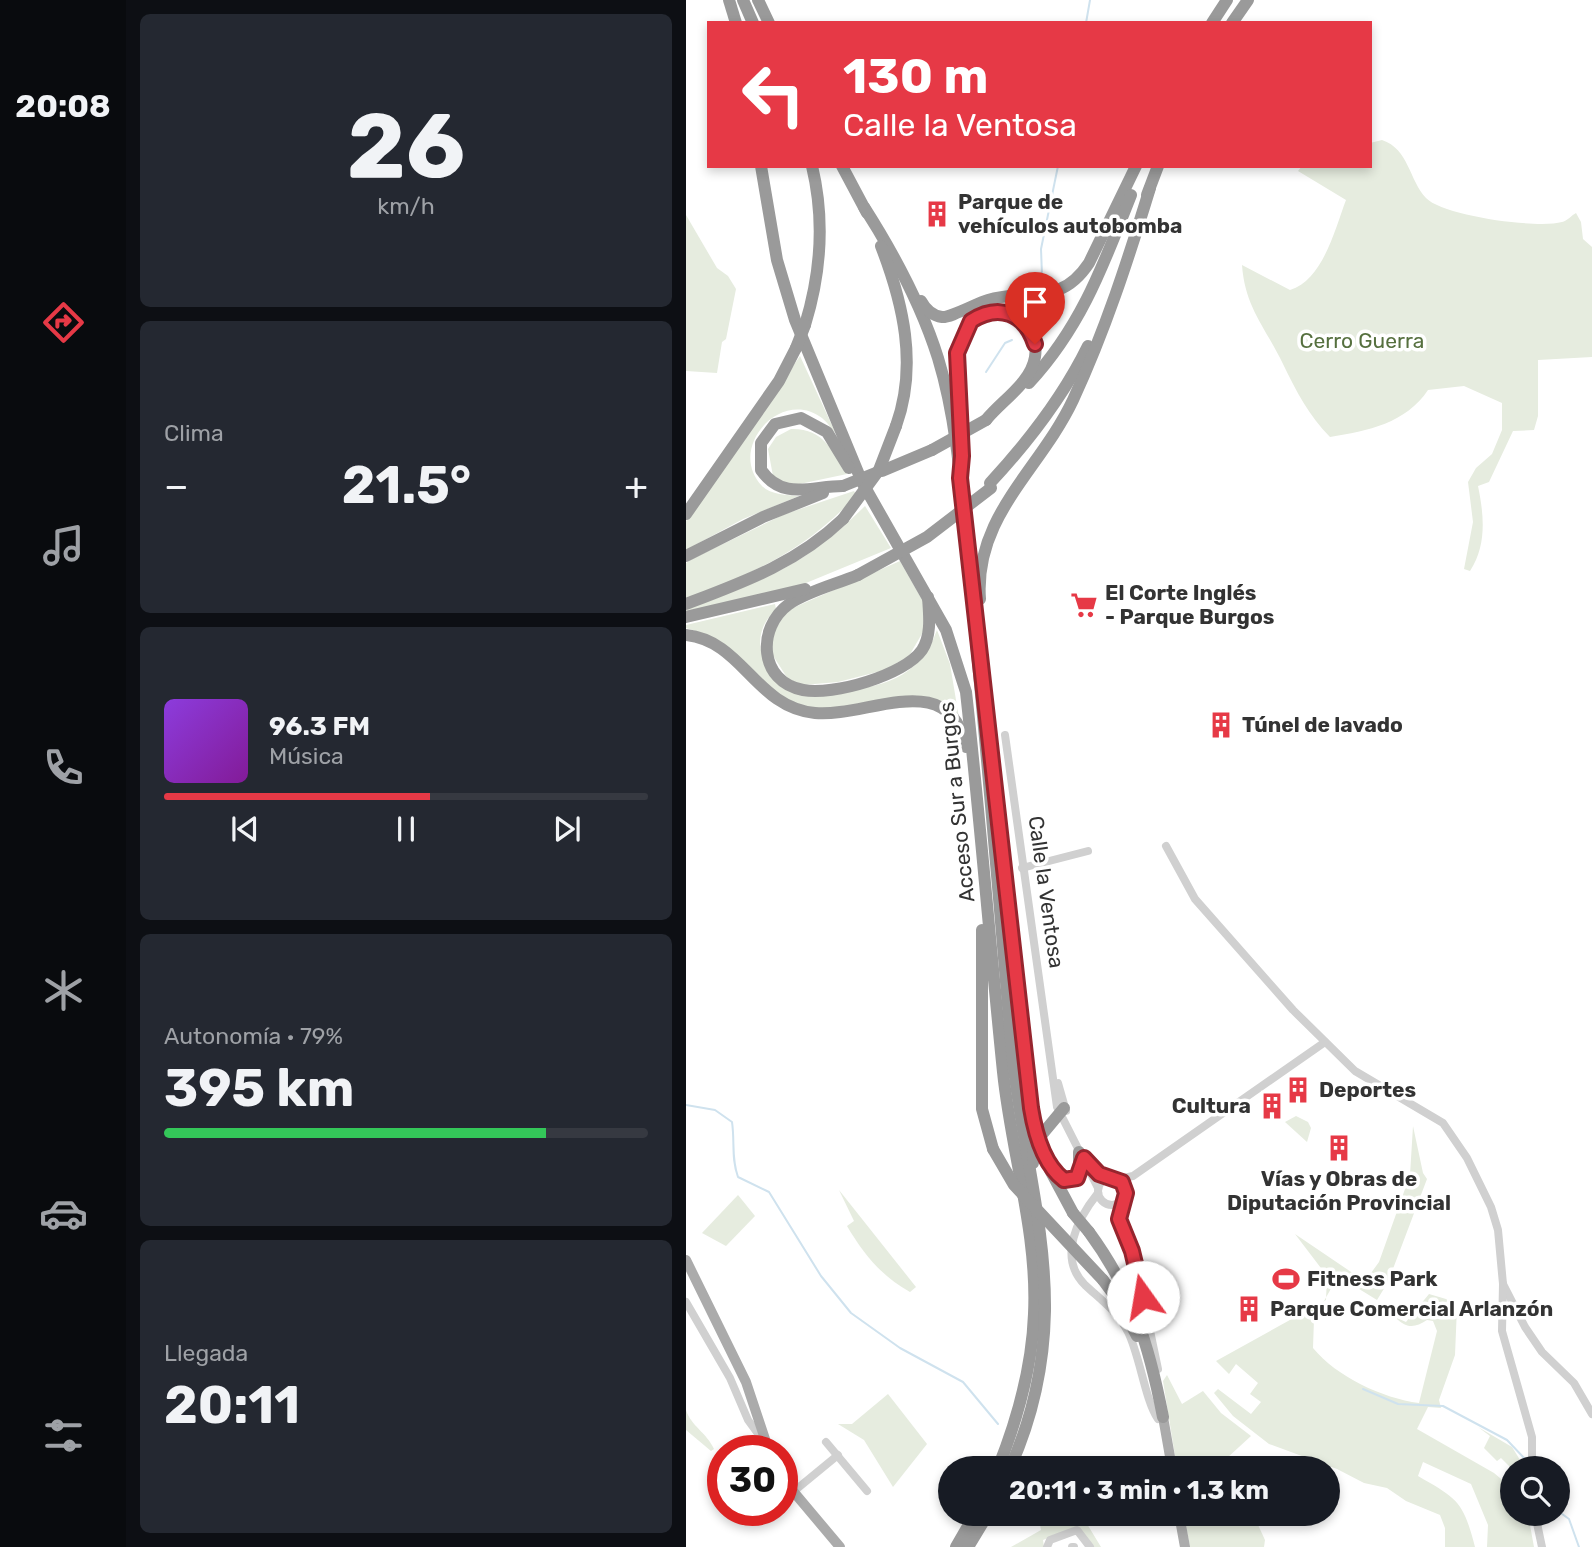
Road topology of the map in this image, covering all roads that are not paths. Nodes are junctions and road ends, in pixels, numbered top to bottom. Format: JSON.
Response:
{"nodes":[{"id":1,"x":729,"y":0,"type":"edge"},
{"id":2,"x":743,"y":0,"type":"edge"},
{"id":3,"x":1227,"y":0,"type":"edge"},
{"id":4,"x":1248,"y":0,"type":"edge"},
{"id":5,"x":759,"y":1,"type":"edge"},
{"id":6,"x":735,"y":21,"type":"edge"},
{"id":7,"x":752,"y":21,"type":"edge"},
{"id":8,"x":768,"y":21,"type":"edge"},
{"id":9,"x":1213,"y":21,"type":"edge"},
{"id":10,"x":1233,"y":21,"type":"edge"},
{"id":11,"x":761,"y":168,"type":"edge"},
{"id":12,"x":812,"y":168,"type":"edge"},
{"id":13,"x":843,"y":168,"type":"edge"},
{"id":14,"x":1135,"y":168,"type":"edge"},
{"id":15,"x":1141,"y":168,"type":"edge"},
{"id":16,"x":1157,"y":168,"type":"edge"},
{"id":17,"x":1150,"y":188,"type":"junction"},
{"id":18,"x":864,"y":206,"type":"junction"},
{"id":19,"x":888,"y":244,"type":"junction"},
{"id":20,"x":986,"y":420,"type":"junction"},
{"id":21,"x":960,"y":478,"type":"junction"},
{"id":22,"x":834,"y":487,"type":"junction"},
{"id":23,"x":686,"y":514,"type":"edge"},
{"id":24,"x":879,"y":514,"type":"junction"},
{"id":25,"x":686,"y":556,"type":"edge"},
{"id":26,"x":858,"y":572,"type":"junction"},
{"id":27,"x":928,"y":593,"type":"junction"},
{"id":28,"x":686,"y":604,"type":"edge"},
{"id":29,"x":686,"y":617,"type":"edge"},
{"id":30,"x":686,"y":635,"type":"edge"},
{"id":31,"x":984,"y":716,"type":"junction"},
{"id":32,"x":1005,"y":735,"type":"dead end"},
{"id":33,"x":975,"y":772,"type":"junction"},
{"id":34,"x":1166,"y":846,"type":"dead end"},
{"id":35,"x":1088,"y":851,"type":"dead end"},
{"id":36,"x":983,"y":864,"type":"junction"},
{"id":37,"x":1022,"y":868,"type":"junction"},
{"id":38,"x":1325,"y":1042,"type":"junction"},
{"id":39,"x":1062,"y":1111,"type":"junction"},
{"id":40,"x":1044,"y":1153,"type":"junction"},
{"id":41,"x":1082,"y":1158,"type":"junction"},
{"id":42,"x":1133,"y":1176,"type":"junction"},
{"id":43,"x":1108,"y":1178,"type":"junction"},
{"id":44,"x":1119,"y":1179,"type":"junction"},
{"id":45,"x":1126,"y":1189,"type":"junction"},
{"id":46,"x":1098,"y":1190,"type":"junction"},
{"id":47,"x":1123,"y":1199,"type":"junction"},
{"id":48,"x":686,"y":1260,"type":"edge"},
{"id":49,"x":1503,"y":1284,"type":"junction"},
{"id":50,"x":686,"y":1302,"type":"edge"},
{"id":51,"x":1042,"y":1312,"type":"junction"},
{"id":52,"x":1592,"y":1414,"type":"edge"},
{"id":53,"x":1161,"y":1418,"type":"junction"},
{"id":54,"x":758,"y":1435,"type":"edge"},
{"id":55,"x":765,"y":1435,"type":"edge"},
{"id":56,"x":826,"y":1442,"type":"dead end"},
{"id":57,"x":838,"y":1455,"type":"junction"},
{"id":58,"x":1002,"y":1456,"type":"edge"},
{"id":59,"x":1014,"y":1456,"type":"edge"},
{"id":60,"x":1167,"y":1456,"type":"edge"},
{"id":61,"x":1532,"y":1456,"type":"edge"},
{"id":62,"x":798,"y":1488,"type":"edge"},
{"id":63,"x":867,"y":1490,"type":"dead end"},
{"id":64,"x":798,"y":1498,"type":"edge"},
{"id":65,"x":968,"y":1526,"type":"edge"},
{"id":66,"x":981,"y":1526,"type":"edge"},
{"id":67,"x":1176,"y":1526,"type":"edge"},
{"id":68,"x":1181,"y":1526,"type":"edge"},
{"id":69,"x":1538,"y":1526,"type":"edge"},
{"id":70,"x":840,"y":1547,"type":"edge"},
{"id":71,"x":956,"y":1547,"type":"edge"},
{"id":72,"x":968,"y":1547,"type":"edge"},
{"id":73,"x":1047,"y":1547,"type":"edge"},
{"id":74,"x":1090,"y":1547,"type":"edge"},
{"id":75,"x":1179,"y":1547,"type":"edge"},
{"id":76,"x":1185,"y":1547,"type":"edge"},
{"id":77,"x":1542,"y":1547,"type":"edge"}],
"edges":[{"from":1,"to":6,"type":"highway"},
{"from":2,"to":7,"type":"highway"},
{"from":3,"to":9,"type":"highway"},
{"from":4,"to":10,"type":"highway"},
{"from":5,"to":8,"type":"highway"},
{"from":11,"to":24,"type":"highway","name":"Acceso Sur a Burgos"},
{"from":12,"to":23,"type":"highway","bridge":true},
{"from":13,"to":18,"type":"highway"},
{"from":14,"to":19,"type":"highway"},
{"from":15,"to":20,"type":"highway"},
{"from":16,"to":17,"type":"highway"},
{"from":17,"to":26,"type":"highway","bridge":true},
{"from":17,"to":31,"type":"highway"},
{"from":18,"to":19,"type":"highway","name":"Acceso Sur a Burgos"},
{"from":18,"to":28,"type":"highway","bridge":true},
{"from":19,"to":21,"type":"highway","name":"Acceso Sur a Burgos"},
{"from":20,"to":21,"type":"highway"},
{"from":20,"to":22,"type":"highway","bridge":true},
{"from":21,"to":31,"type":"highway","name":"Acceso Sur a Burgos"},
{"from":22,"to":24,"type":"highway"},
{"from":22,"to":25,"type":"highway"},
{"from":24,"to":27,"type":"highway","name":"Acceso Sur a Burgos"},
{"from":26,"to":27,"type":"highway"},
{"from":26,"to":29,"type":"highway"},
{"from":27,"to":33,"type":"highway","name":"Acceso Sur a Burgos"},
{"from":30,"to":33,"type":"highway"},
{"from":31,"to":40,"type":"highway","bridge":true},
{"from":31,"to":51,"type":"highway","name":"Acceso Sur a Burgos"},
{"from":32,"to":37,"type":"street","name":"Calle la Ventosa"},
{"from":33,"to":36,"type":"highway","name":"Acceso Sur a Burgos"},
{"from":34,"to":38,"type":"street"},
{"from":35,"to":37,"type":"street"},
{"from":36,"to":51,"type":"highway","name":"Acceso Sur a Burgos"},
{"from":36,"to":53,"type":"highway","bridge":true},
{"from":37,"to":39,"type":"street","name":"Calle la Ventosa"},
{"from":38,"to":42,"type":"street"},
{"from":38,"to":49,"type":"street"},
{"from":39,"to":41,"type":"street","name":"Calle la Ventosa"},
{"from":39,"to":51,"type":"highway"},
{"from":40,"to":41,"type":"highway"},
{"from":40,"to":53,"type":"highway","bridge":true},
{"from":41,"to":43,"type":"street","name":"Calle la Ventosa"},
{"from":41,"to":46,"type":"street","name":"Calle la Ventosa"},
{"from":42,"to":44,"type":"street"},
{"from":42,"to":45,"type":"street"},
{"from":43,"to":44,"type":"street"},
{"from":43,"to":46,"type":"street"},
{"from":44,"to":45,"type":"street"},
{"from":45,"to":47,"type":"street"},
{"from":46,"to":47,"type":"street"},
{"from":46,"to":53,"type":"street"},
{"from":47,"to":53,"type":"street"},
{"from":48,"to":55,"type":"main road"},
{"from":49,"to":52,"type":"street"},
{"from":49,"to":61,"type":"street"},
{"from":50,"to":54,"type":"street"},
{"from":51,"to":58,"type":"highway","name":"Acceso Sur a Burgos"},
{"from":51,"to":59,"type":"highway","name":"Acceso Sur a Burgos"},
{"from":53,"to":60,"type":"main road"},
{"from":56,"to":57,"type":"street"},
{"from":57,"to":62,"type":"street"},
{"from":57,"to":63,"type":"street"},
{"from":64,"to":70,"type":"main road"},
{"from":65,"to":71,"type":"highway"},
{"from":66,"to":72,"type":"highway"},
{"from":67,"to":75,"type":"main road"},
{"from":68,"to":76,"type":"main road"},
{"from":69,"to":77,"type":"street"},
{"from":73,"to":74,"type":"street"}]}
